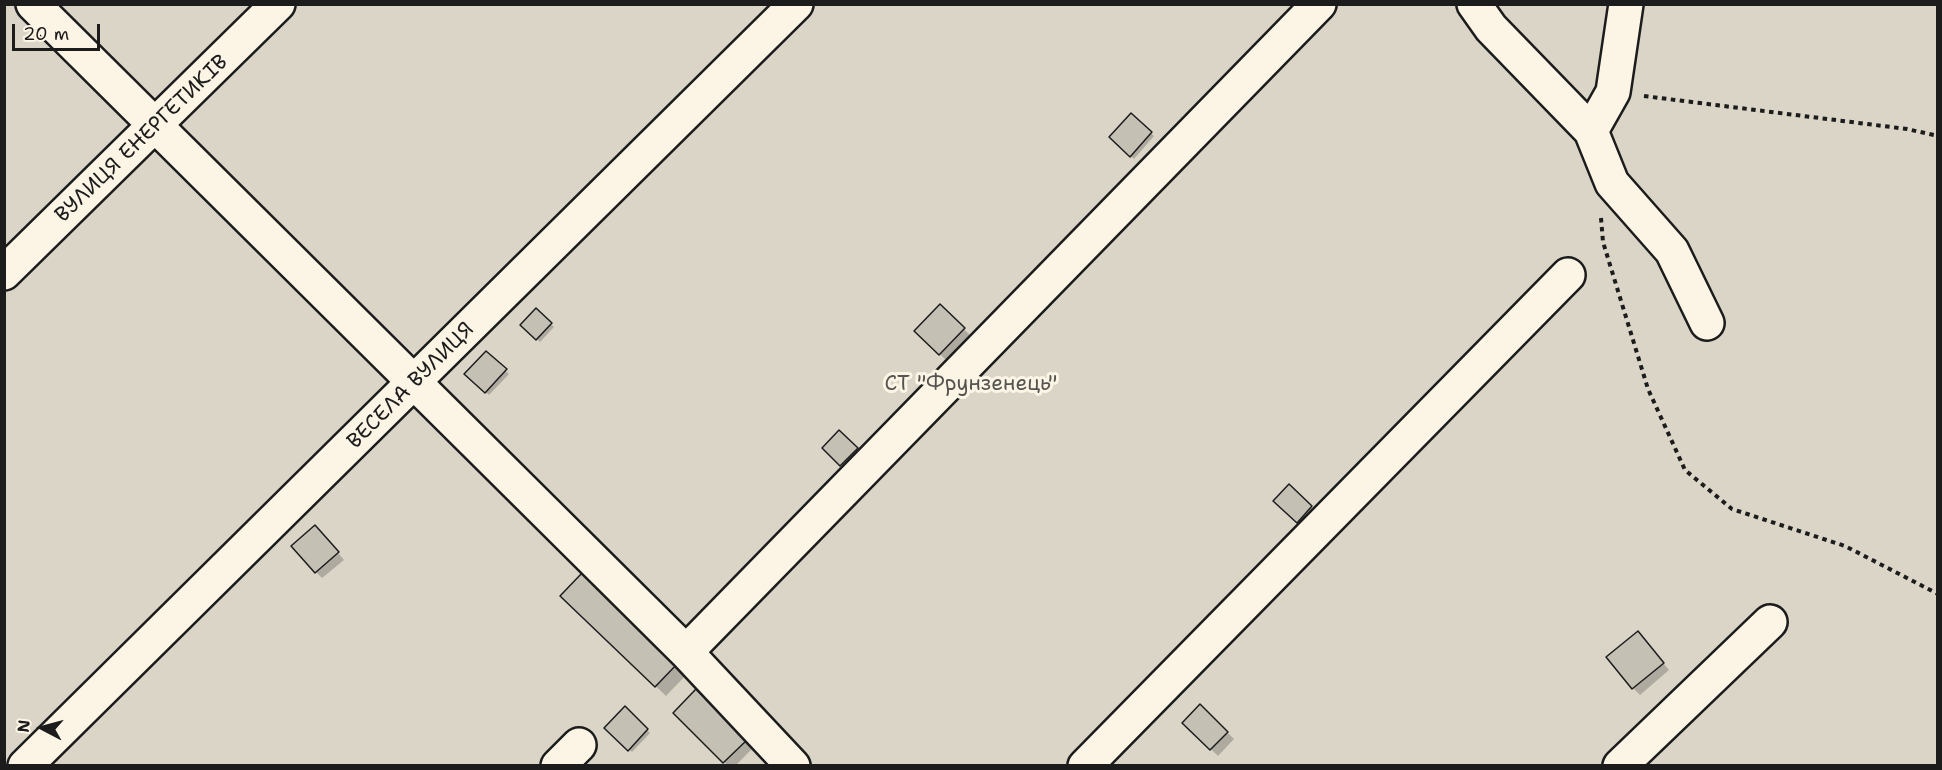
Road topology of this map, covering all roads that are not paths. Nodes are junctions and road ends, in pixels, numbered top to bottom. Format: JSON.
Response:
{"nodes":[{"id":1,"x":33,"y":4,"type":"edge"},
{"id":2,"x":278,"y":4,"type":"edge"},
{"id":3,"x":796,"y":4,"type":"edge"},
{"id":4,"x":1319,"y":4,"type":"edge"},
{"id":5,"x":1474,"y":4,"type":"edge"},
{"id":6,"x":1626,"y":4,"type":"edge"},
{"id":7,"x":158,"y":126,"type":"junction"},
{"id":8,"x":1590,"y":131,"type":"junction"},
{"id":9,"x":4,"y":273,"type":"edge"},
{"id":10,"x":1568,"y":275,"type":"dead end"},
{"id":11,"x":1707,"y":323,"type":"dead end"},
{"id":12,"x":415,"y":383,"type":"junction"},
{"id":13,"x":1770,"y":622,"type":"dead end"},
{"id":14,"x":686,"y":652,"type":"junction"},
{"id":15,"x":25,"y":765,"type":"edge"},
{"id":16,"x":793,"y":765,"type":"edge"},
{"id":17,"x":1085,"y":765,"type":"edge"},
{"id":18,"x":1620,"y":765,"type":"edge"}],
"edges":[{"from":1,"to":7,"type":"lane"},
{"from":2,"to":7,"type":"lane","name":"ВУЛИЦЯ ЕНЕРГЕТИКІВ"},
{"from":3,"to":12,"type":"lane","name":"ВЕСЕЛА ВУЛИЦЯ"},
{"from":4,"to":14,"type":"lane"},
{"from":5,"to":8,"type":"lane"},
{"from":6,"to":8,"type":"lane"},
{"from":7,"to":9,"type":"lane","name":"ВУЛИЦЯ ЕНЕРГЕТИКІВ"},
{"from":7,"to":12,"type":"lane"},
{"from":8,"to":11,"type":"lane"},
{"from":10,"to":17,"type":"lane"},
{"from":12,"to":14,"type":"lane"},
{"from":12,"to":15,"type":"lane","name":"ВЕСЕЛА ВУЛИЦЯ"},
{"from":13,"to":18,"type":"lane"},
{"from":14,"to":16,"type":"lane"}]}
